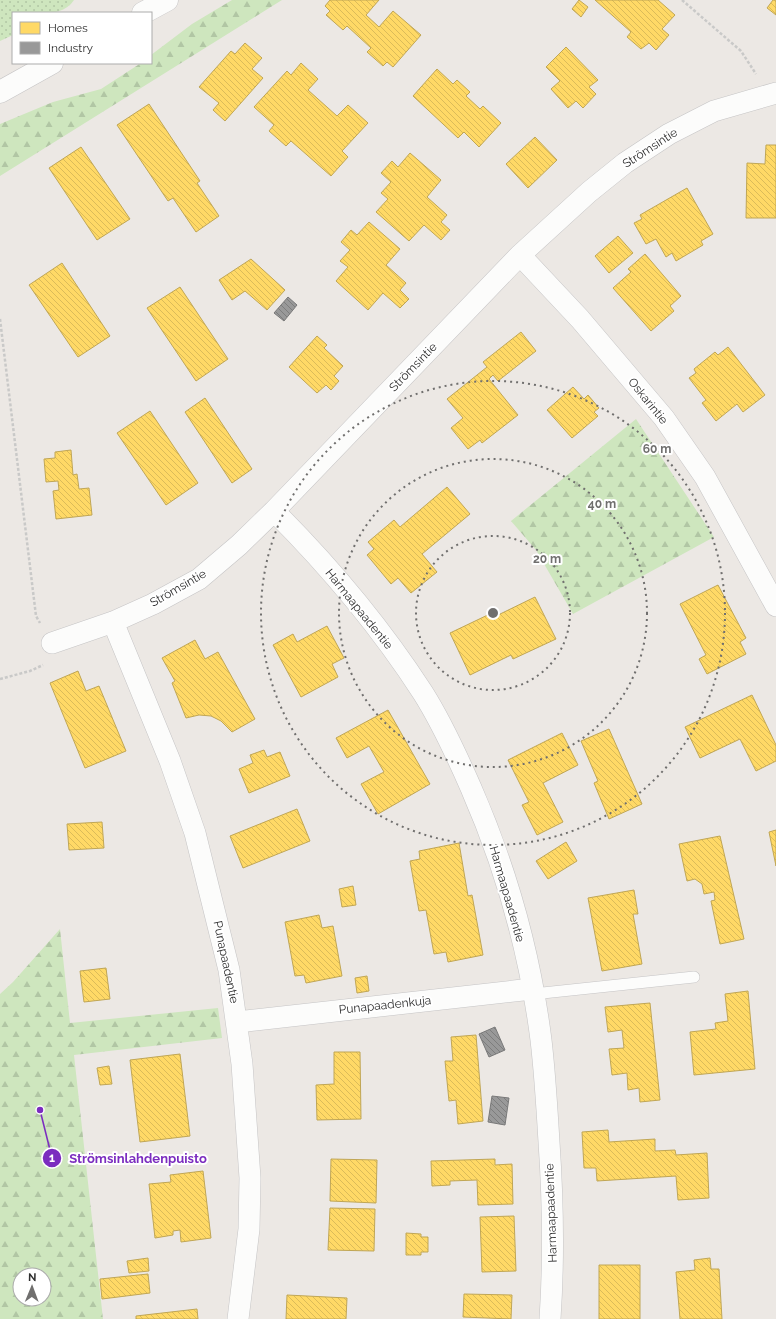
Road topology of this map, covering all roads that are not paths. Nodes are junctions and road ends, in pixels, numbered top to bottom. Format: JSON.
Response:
{"nodes":[{"id":1,"x":167,"y":0,"type":"edge"},
{"id":2,"x":145,"y":12,"type":"edge"},
{"id":3,"x":50,"y":64,"type":"edge"},
{"id":4,"x":0,"y":92,"type":"edge"},
{"id":5,"x":772,"y":94,"type":"edge"},
{"id":6,"x":520,"y":254,"type":"junction"},
{"id":7,"x":274,"y":511,"type":"junction"},
{"id":8,"x":776,"y":606,"type":"edge"},
{"id":9,"x":113,"y":622,"type":"junction"},
{"id":10,"x":52,"y":643,"type":"road end"},
{"id":11,"x":694,"y":977,"type":"dead end"},
{"id":12,"x":532,"y":992,"type":"junction"},
{"id":13,"x":237,"y":1022,"type":"junction"},
{"id":14,"x":238,"y":1319,"type":"edge"},
{"id":15,"x":550,"y":1319,"type":"edge"}],
"edges":[{"from":1,"to":2,"type":"main road"},
{"from":3,"to":4,"type":"main road"},
{"from":5,"to":6,"type":"street","name":"Strömsintie"},
{"from":6,"to":7,"type":"street","name":"Strömsintie"},
{"from":6,"to":8,"type":"street","name":"Oskarintie"},
{"from":7,"to":9,"type":"street","name":"Strömsintie"},
{"from":7,"to":12,"type":"street","name":"Harmaapaadentie"},
{"from":9,"to":10,"type":"street","name":"Strömsintie"},
{"from":9,"to":13,"type":"street","name":"Punapaadentie"},
{"from":11,"to":12,"type":"lane"},
{"from":12,"to":13,"type":"street","name":"Punapaadenkuja"},
{"from":12,"to":15,"type":"street","name":"Harmaapaadentie"},
{"from":13,"to":14,"type":"street","name":"Punapaadentie"}]}
